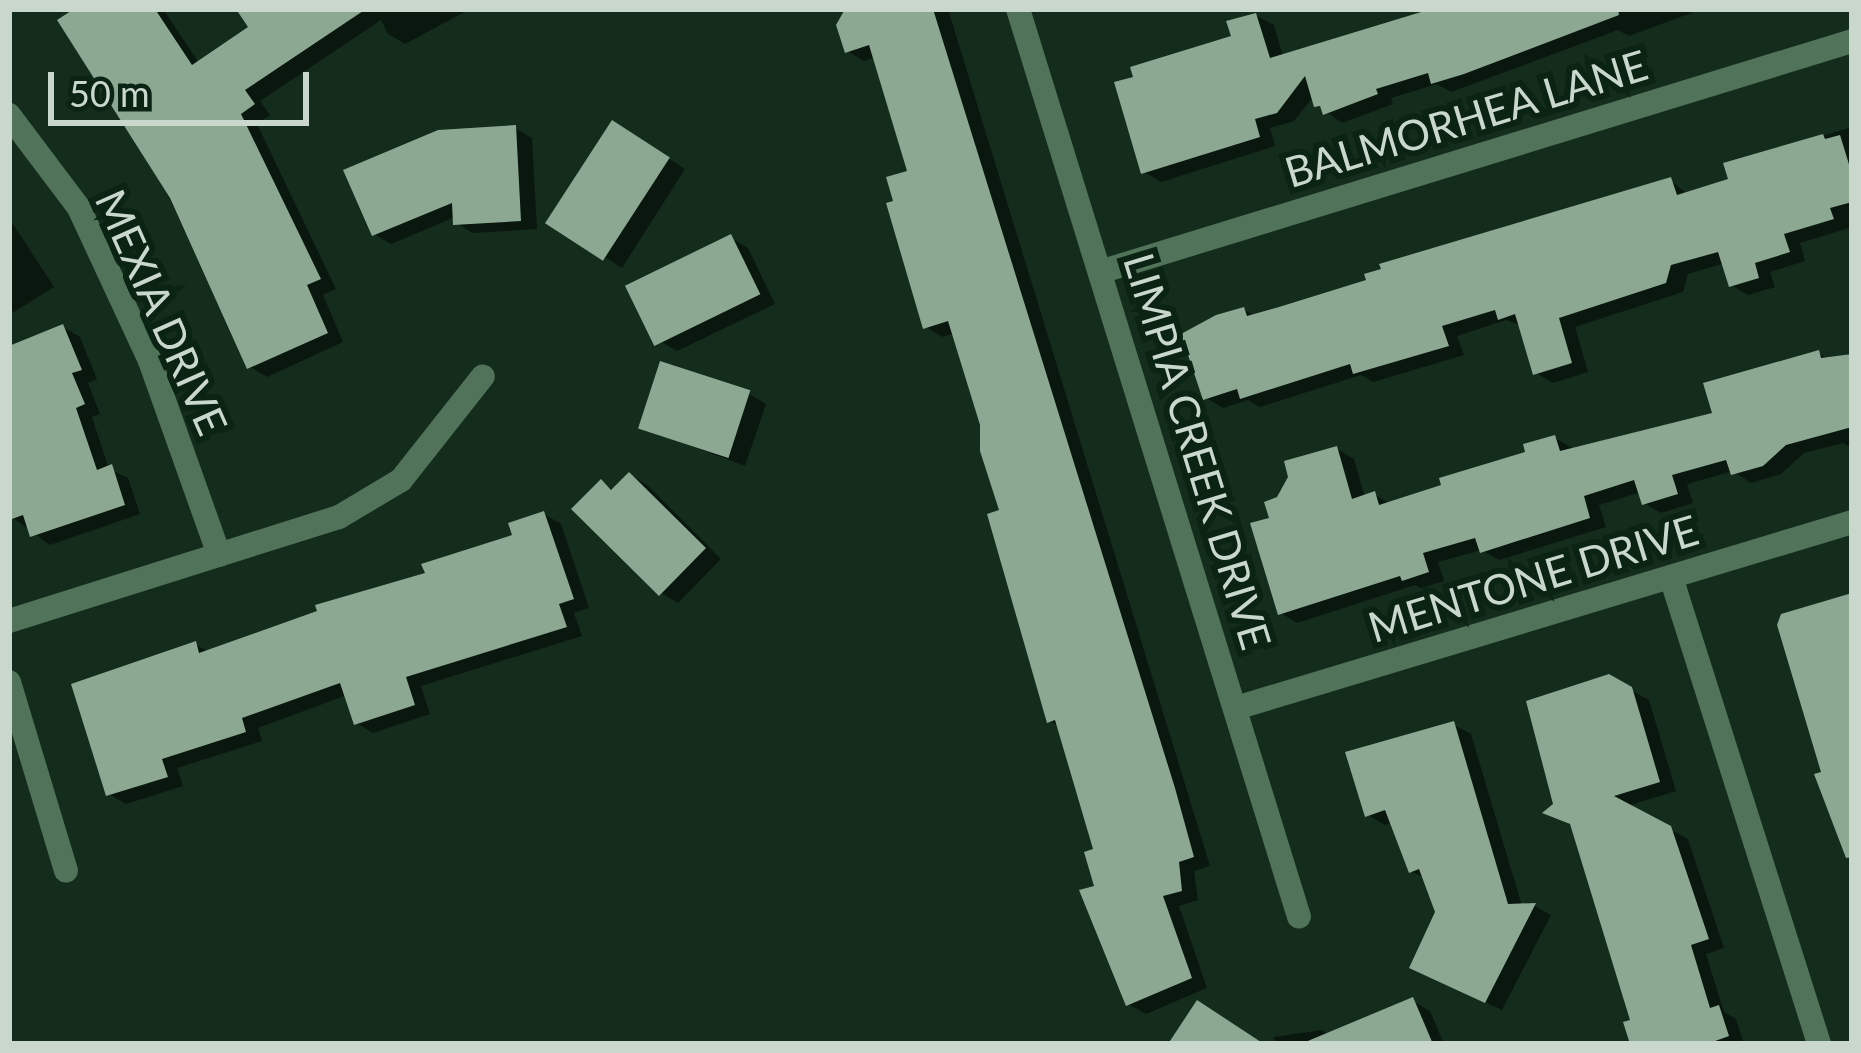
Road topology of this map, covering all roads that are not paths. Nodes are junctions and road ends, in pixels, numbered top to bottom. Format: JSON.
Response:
{"nodes":[{"id":1,"x":1018,"y":9,"type":"edge"},
{"id":2,"x":1852,"y":41,"type":"edge"},
{"id":3,"x":9,"y":115,"type":"edge"},
{"id":4,"x":1103,"y":271,"type":"junction"},
{"id":5,"x":483,"y":376,"type":"dead end"},
{"id":6,"x":1852,"y":522,"type":"edge"},
{"id":7,"x":219,"y":554,"type":"junction"},
{"id":8,"x":1671,"y":577,"type":"junction"},
{"id":9,"x":9,"y":621,"type":"edge"},
{"id":10,"x":9,"y":682,"type":"edge"},
{"id":11,"x":1236,"y":708,"type":"junction"},
{"id":12,"x":66,"y":871,"type":"dead end"},
{"id":13,"x":1299,"y":917,"type":"dead end"},
{"id":14,"x":1819,"y":1044,"type":"edge"}],
"edges":[{"from":1,"to":4,"type":"street","name":"LIMPIA CREEK DRIVE"},
{"from":2,"to":4,"type":"street","name":"BALMORHEA LANE"},
{"from":3,"to":7,"type":"street","name":"MEXIA DRIVE"},
{"from":4,"to":11,"type":"street","name":"LIMPIA CREEK DRIVE"},
{"from":5,"to":7,"type":"street"},
{"from":6,"to":8,"type":"street","name":"MENTONE DRIVE"},
{"from":7,"to":9,"type":"street"},
{"from":8,"to":11,"type":"street","name":"MENTONE DRIVE"},
{"from":8,"to":14,"type":"street"},
{"from":10,"to":12,"type":"street"},
{"from":11,"to":13,"type":"street","name":"LIMPIA CREEK DRIVE"}]}
